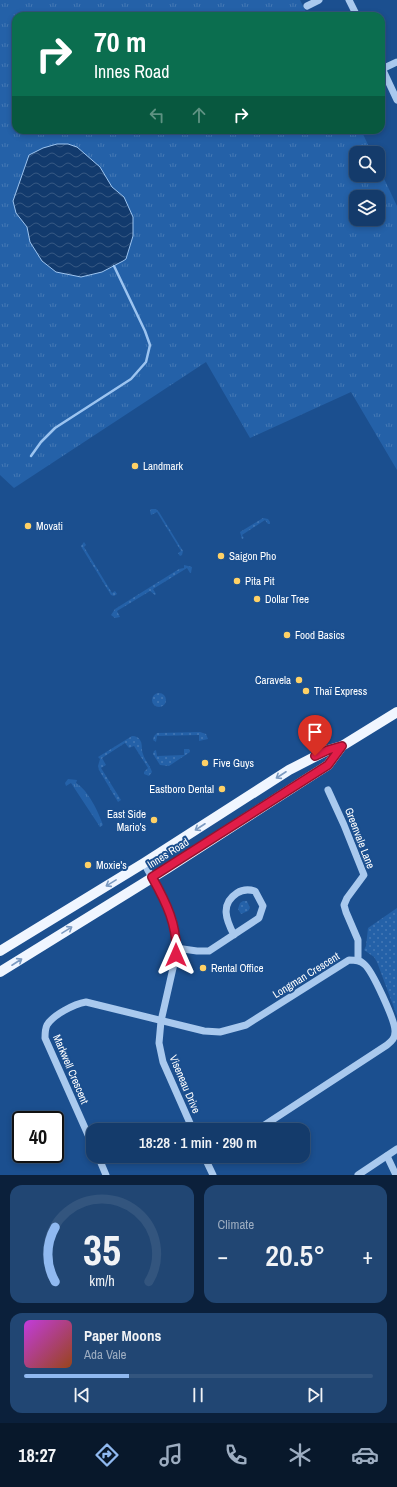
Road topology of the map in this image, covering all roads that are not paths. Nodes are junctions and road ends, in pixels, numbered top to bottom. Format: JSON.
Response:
{"nodes":[{"id":1,"x":320,"y":0,"type":"edge"},
{"id":2,"x":349,"y":0,"type":"edge"},
{"id":3,"x":307,"y":6,"type":"dead end"},
{"id":4,"x":355,"y":12,"type":"edge"},
{"id":5,"x":397,"y":62,"type":"edge"},
{"id":6,"x":385,"y":67,"type":"edge"},
{"id":7,"x":385,"y":74,"type":"edge"},
{"id":8,"x":397,"y":100,"type":"edge"},
{"id":9,"x":397,"y":712,"type":"edge"},
{"id":10,"x":342,"y":746,"type":"junction"},
{"id":11,"x":328,"y":790,"type":"dead end"},
{"id":12,"x":144,"y":863,"type":"junction"},
{"id":13,"x":152,"y":877,"type":"junction"},
{"id":14,"x":234,"y":936,"type":"junction"},
{"id":15,"x":176,"y":948,"type":"junction"},
{"id":16,"x":0,"y":951,"type":"edge"},
{"id":17,"x":358,"y":960,"type":"junction"},
{"id":18,"x":0,"y":972,"type":"edge"},
{"id":19,"x":161,"y":1021,"type":"junction"},
{"id":20,"x":190,"y":1123,"type":"edge"},
{"id":21,"x":268,"y":1123,"type":"edge"},
{"id":22,"x":86,"y":1131,"type":"edge"},
{"id":23,"x":397,"y":1150,"type":"edge"},
{"id":24,"x":387,"y":1156,"type":"junction"},
{"id":25,"x":101,"y":1163,"type":"edge"},
{"id":26,"x":208,"y":1163,"type":"edge"},
{"id":27,"x":106,"y":1175,"type":"edge"},
{"id":28,"x":213,"y":1175,"type":"edge"},
{"id":29,"x":358,"y":1175,"type":"edge"},
{"id":30,"x":396,"y":1175,"type":"edge"}],
"edges":[{"from":1,"to":3,"type":"street"},
{"from":2,"to":4,"type":"street"},
{"from":5,"to":6,"type":"street"},
{"from":7,"to":8,"type":"street"},
{"from":9,"to":10,"type":"main road","name":"Innes Road"},
{"from":10,"to":12,"type":"main road","name":"Innes Road","one_way":true},
{"from":10,"to":13,"type":"main road","name":"Innes Road"},
{"from":11,"to":17,"type":"street","name":"Greenvale Lane"},
{"from":12,"to":13,"type":"street","name":"Viseneau Drive"},
{"from":12,"to":16,"type":"main road","name":"Innes Road","one_way":true},
{"from":13,"to":15,"type":"street","name":"Viseneau Drive"},
{"from":18,"to":13,"type":"main road","name":"Innes Road","one_way":true},
{"from":14,"to":14,"type":"street"},
{"from":14,"to":15,"type":"street"},
{"from":15,"to":19,"type":"street","name":"Viseneau Drive"},
{"from":17,"to":19,"type":"street","name":"Longman Crescent"},
{"from":17,"to":21,"type":"street","name":"Longman Crescent"},
{"from":19,"to":20,"type":"street","name":"Viseneau Drive"},
{"from":19,"to":22,"type":"street","name":"Markwell Crescent"},
{"from":23,"to":24,"type":"street"},
{"from":24,"to":29,"type":"street"},
{"from":24,"to":30,"type":"street"},
{"from":25,"to":27,"type":"street"},
{"from":26,"to":28,"type":"street"}]}
